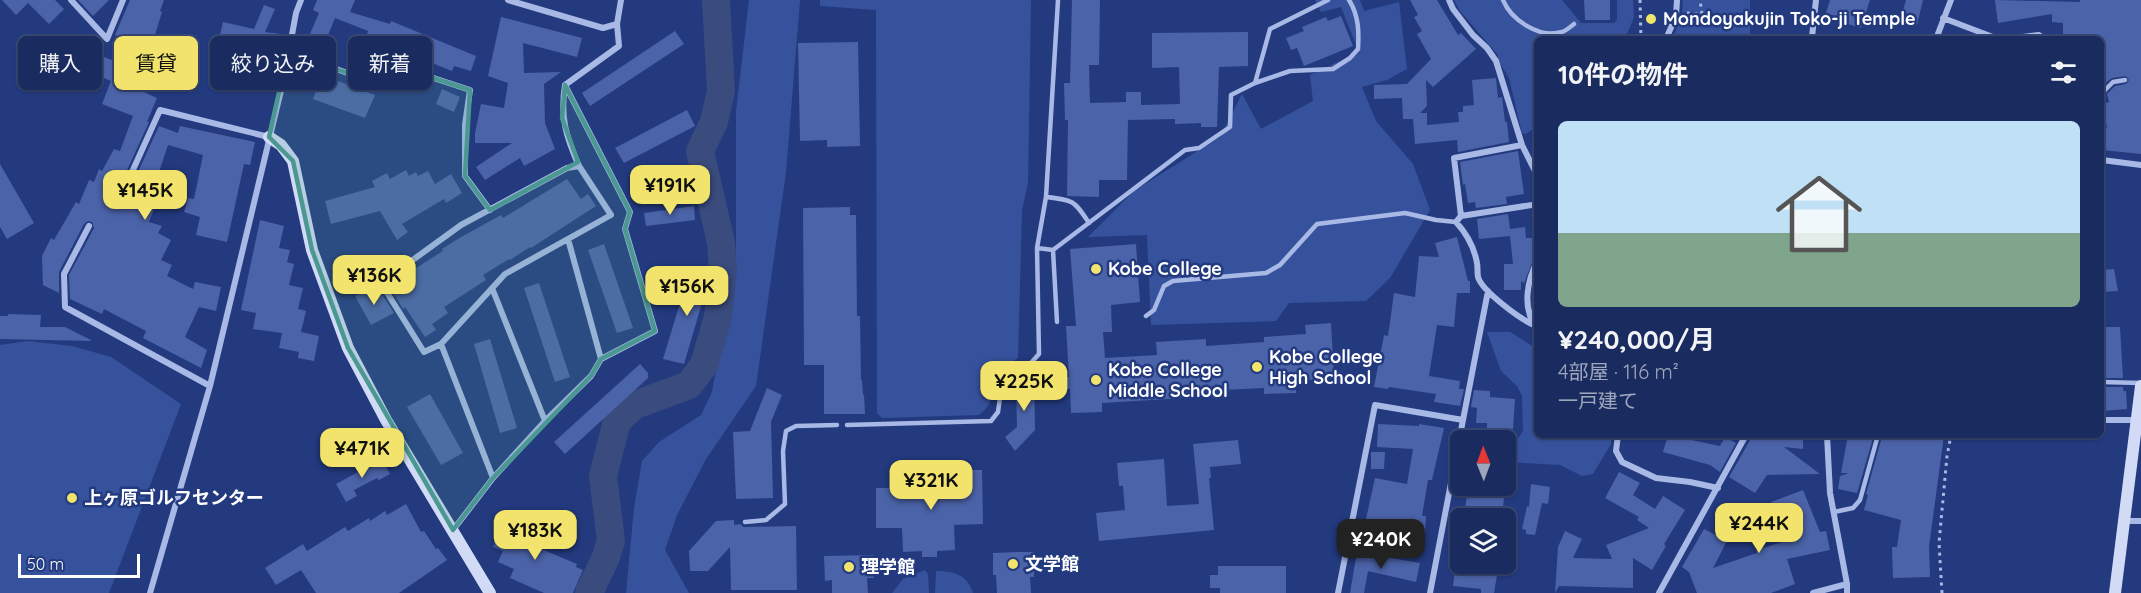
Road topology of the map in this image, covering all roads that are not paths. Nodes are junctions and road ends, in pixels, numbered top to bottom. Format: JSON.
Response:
{"nodes":[{"id":1,"x":71,"y":0,"type":"edge"},
{"id":2,"x":123,"y":0,"type":"edge"},
{"id":3,"x":301,"y":0,"type":"edge"},
{"id":4,"x":508,"y":0,"type":"edge"},
{"id":5,"x":621,"y":0,"type":"edge"},
{"id":6,"x":1058,"y":0,"type":"edge"},
{"id":7,"x":1328,"y":0,"type":"edge"},
{"id":8,"x":1350,"y":0,"type":"edge"},
{"id":9,"x":1449,"y":0,"type":"edge"},
{"id":10,"x":1503,"y":0,"type":"edge"},
{"id":11,"x":1677,"y":0,"type":"edge"},
{"id":12,"x":1816,"y":0,"type":"edge"},
{"id":13,"x":1951,"y":0,"type":"edge"},
{"id":14,"x":1943,"y":18,"type":"junction"},
{"id":15,"x":617,"y":24,"type":"junction"},
{"id":16,"x":1574,"y":24,"type":"dead end"},
{"id":17,"x":291,"y":36,"type":"edge"},
{"id":18,"x":1667,"y":36,"type":"edge"},
{"id":19,"x":1812,"y":36,"type":"edge"},
{"id":20,"x":1937,"y":36,"type":"edge"},
{"id":21,"x":1990,"y":36,"type":"edge"},
{"id":22,"x":336,"y":69,"type":"edge"},
{"id":23,"x":2125,"y":80,"type":"dead end"},
{"id":24,"x":1255,"y":83,"type":"junction"},
{"id":25,"x":565,"y":85,"type":"junction"},
{"id":26,"x":280,"y":90,"type":"edge"},
{"id":27,"x":2104,"y":91,"type":"edge"},
{"id":28,"x":269,"y":137,"type":"junction"},
{"id":29,"x":1522,"y":145,"type":"junction"},
{"id":30,"x":2104,"y":160,"type":"edge"},
{"id":31,"x":579,"y":165,"type":"junction"},
{"id":32,"x":2141,"y":165,"type":"edge"},
{"id":33,"x":1534,"y":169,"type":"edge"},
{"id":34,"x":123,"y":192,"type":"dead end"},
{"id":35,"x":1046,"y":197,"type":"junction"},
{"id":36,"x":1534,"y":205,"type":"edge"},
{"id":37,"x":490,"y":210,"type":"junction"},
{"id":38,"x":1461,"y":216,"type":"junction"},
{"id":39,"x":1456,"y":222,"type":"junction"},
{"id":40,"x":1089,"y":223,"type":"junction"},
{"id":41,"x":89,"y":226,"type":"dead end"},
{"id":42,"x":568,"y":239,"type":"junction"},
{"id":43,"x":1037,"y":248,"type":"junction"},
{"id":44,"x":1053,"y":250,"type":"junction"},
{"id":45,"x":1534,"y":271,"type":"edge"},
{"id":46,"x":492,"y":288,"type":"junction"},
{"id":47,"x":1488,"y":291,"type":"junction"},
{"id":48,"x":1146,"y":316,"type":"dead end"},
{"id":49,"x":1057,"y":322,"type":"dead end"},
{"id":50,"x":1534,"y":322,"type":"edge"},
{"id":51,"x":1534,"y":326,"type":"edge"},
{"id":52,"x":441,"y":344,"type":"junction"},
{"id":53,"x":602,"y":359,"type":"junction"},
{"id":54,"x":2104,"y":382,"type":"edge"},
{"id":55,"x":2141,"y":385,"type":"edge"},
{"id":56,"x":210,"y":386,"type":"junction"},
{"id":57,"x":1462,"y":420,"type":"junction"},
{"id":58,"x":2104,"y":420,"type":"edge"},
{"id":59,"x":2137,"y":420,"type":"junction"},
{"id":60,"x":545,"y":421,"type":"junction"},
{"id":61,"x":837,"y":425,"type":"dead end"},
{"id":62,"x":847,"y":425,"type":"dead end"},
{"id":63,"x":1618,"y":438,"type":"edge"},
{"id":64,"x":1744,"y":438,"type":"edge"},
{"id":65,"x":1827,"y":438,"type":"edge"},
{"id":66,"x":1877,"y":438,"type":"edge"},
{"id":67,"x":493,"y":478,"type":"junction"},
{"id":68,"x":1718,"y":488,"type":"junction"},
{"id":69,"x":1834,"y":512,"type":"junction"},
{"id":70,"x":2124,"y":521,"type":"junction"},
{"id":71,"x":2141,"y":521,"type":"edge"},
{"id":72,"x":745,"y":522,"type":"dead end"},
{"id":73,"x":453,"y":530,"type":"junction"},
{"id":74,"x":1847,"y":584,"type":"junction"},
{"id":75,"x":150,"y":593,"type":"edge"},
{"id":76,"x":490,"y":593,"type":"edge"},
{"id":77,"x":1338,"y":593,"type":"edge"},
{"id":78,"x":1430,"y":593,"type":"edge"},
{"id":79,"x":1659,"y":593,"type":"edge"},
{"id":80,"x":1814,"y":593,"type":"edge"},
{"id":81,"x":1846,"y":593,"type":"edge"},
{"id":82,"x":2115,"y":593,"type":"edge"}],
"edges":[{"from":1,"to":2,"type":"street"},
{"from":3,"to":17,"type":"street"},
{"from":4,"to":15,"type":"street"},
{"from":5,"to":15,"type":"street"},
{"from":6,"to":35,"type":"lane"},
{"from":7,"to":24,"type":"lane"},
{"from":8,"to":24,"type":"lane"},
{"from":9,"to":29,"type":"street"},
{"from":10,"to":16,"type":"lane"},
{"from":11,"to":18,"type":"street"},
{"from":12,"to":19,"type":"street"},
{"from":13,"to":14,"type":"street"},
{"from":14,"to":20,"type":"street"},
{"from":14,"to":21,"type":"street"},
{"from":15,"to":25,"type":"street"},
{"from":22,"to":37,"type":"street"},
{"from":23,"to":27,"type":"lane"},
{"from":24,"to":40,"type":"lane"},
{"from":25,"to":31,"type":"street"},
{"from":25,"to":53,"type":"street"},
{"from":26,"to":28,"type":"street"},
{"from":28,"to":34,"type":"street"},
{"from":28,"to":56,"type":"street"},
{"from":28,"to":73,"type":"street"},
{"from":29,"to":33,"type":"street"},
{"from":29,"to":38,"type":"street"},
{"from":30,"to":32,"type":"street"},
{"from":31,"to":37,"type":"street"},
{"from":31,"to":42,"type":"street"},
{"from":35,"to":40,"type":"lane"},
{"from":35,"to":43,"type":"lane"},
{"from":36,"to":38,"type":"street"},
{"from":37,"to":52,"type":"street"},
{"from":38,"to":39,"type":"street"},
{"from":39,"to":47,"type":"street"},
{"from":39,"to":48,"type":"lane"},
{"from":40,"to":44,"type":"lane"},
{"from":41,"to":56,"type":"street"},
{"from":42,"to":46,"type":"street"},
{"from":42,"to":53,"type":"street"},
{"from":43,"to":44,"type":"lane"},
{"from":43,"to":62,"type":"lane"},
{"from":44,"to":49,"type":"lane"},
{"from":45,"to":50,"type":"street"},
{"from":46,"to":52,"type":"street"},
{"from":46,"to":60,"type":"street"},
{"from":47,"to":51,"type":"street"},
{"from":47,"to":57,"type":"street"},
{"from":52,"to":67,"type":"street"},
{"from":53,"to":60,"type":"street"},
{"from":54,"to":55,"type":"lane"},
{"from":55,"to":59,"type":"street"},
{"from":56,"to":75,"type":"street"},
{"from":57,"to":77,"type":"street"},
{"from":57,"to":78,"type":"street"},
{"from":58,"to":59,"type":"street"},
{"from":59,"to":70,"type":"street"},
{"from":60,"to":67,"type":"street"},
{"from":61,"to":72,"type":"lane"},
{"from":63,"to":68,"type":"street"},
{"from":64,"to":68,"type":"street"},
{"from":65,"to":69,"type":"street"},
{"from":66,"to":69,"type":"lane"},
{"from":67,"to":73,"type":"street"},
{"from":68,"to":79,"type":"street"},
{"from":69,"to":74,"type":"street"},
{"from":70,"to":71,"type":"street"},
{"from":70,"to":82,"type":"street"},
{"from":73,"to":76,"type":"street"},
{"from":74,"to":80,"type":"street"},
{"from":74,"to":81,"type":"street"}]}
